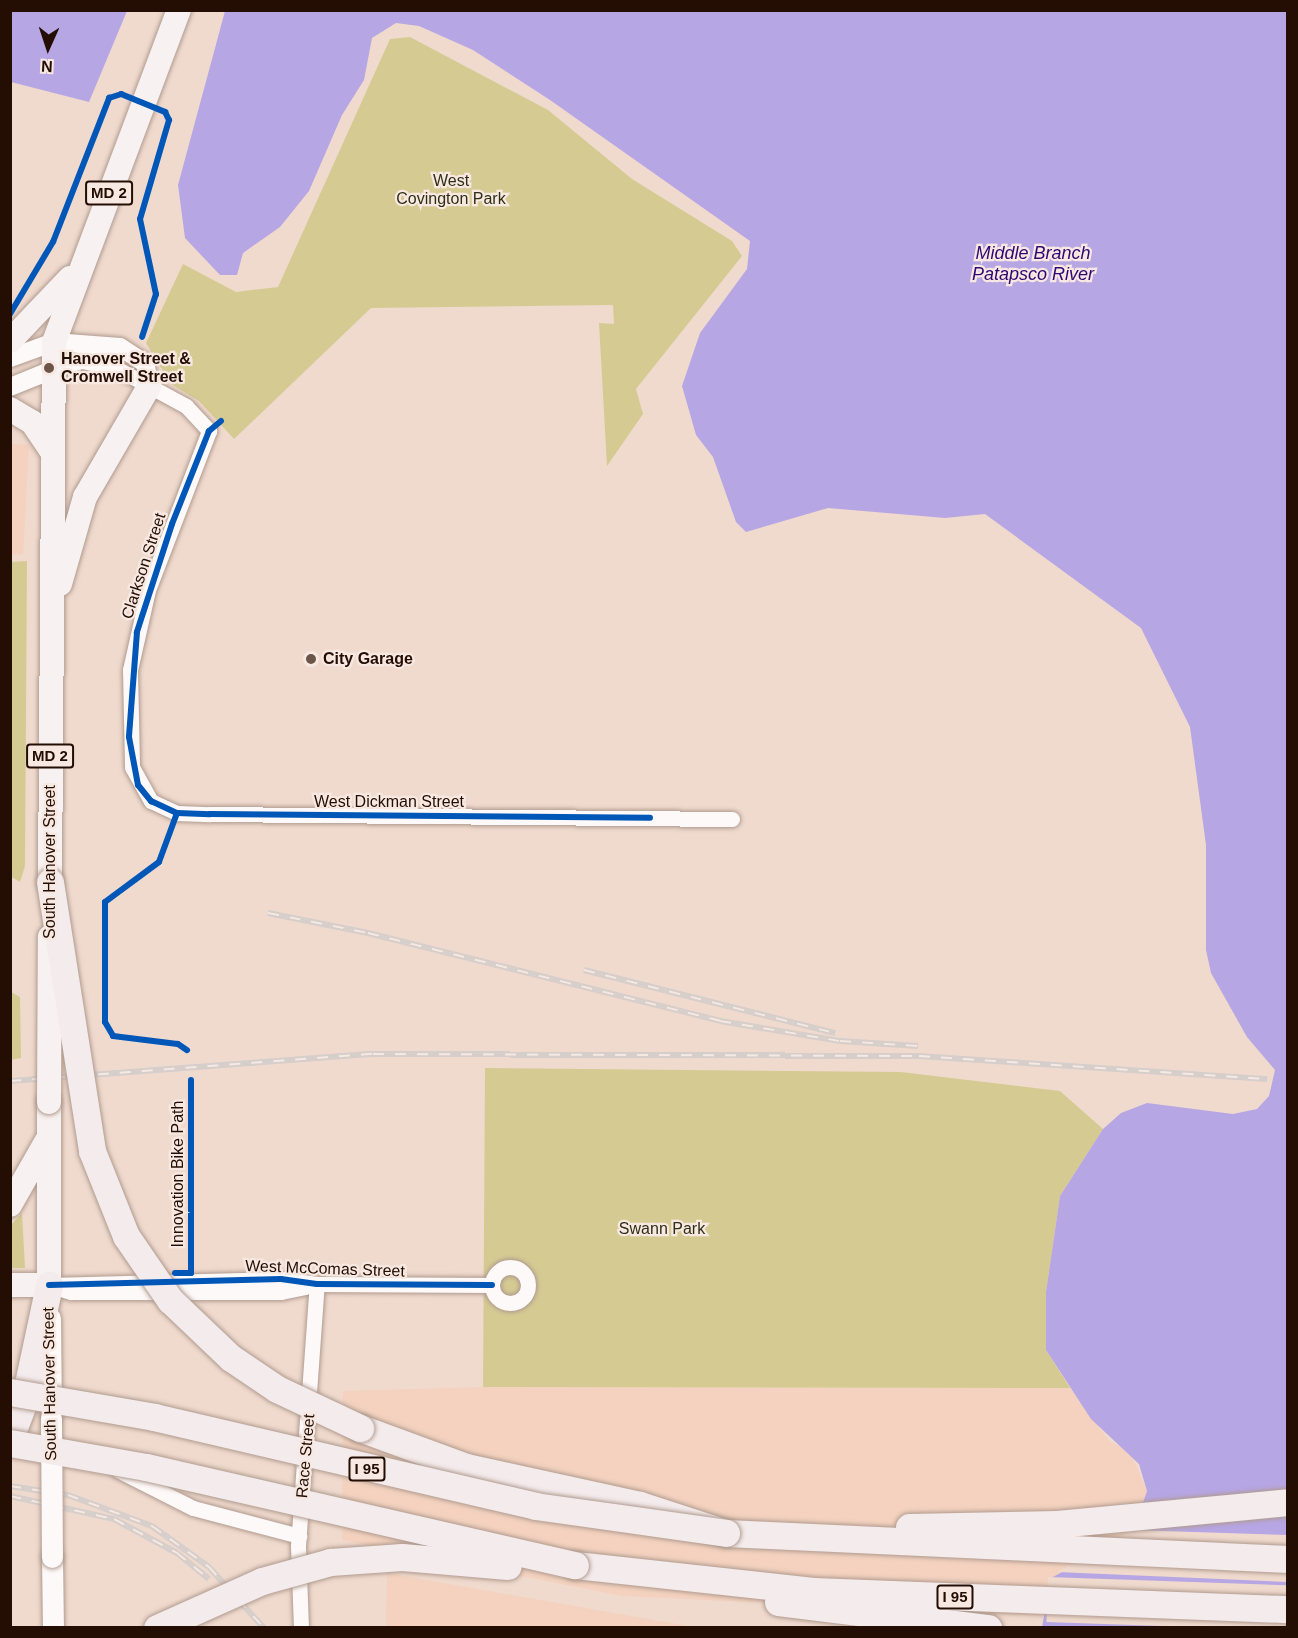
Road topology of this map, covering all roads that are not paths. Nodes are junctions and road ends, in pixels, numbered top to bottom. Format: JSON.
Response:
{"nodes":[{"id":1,"x":179,"y":10,"type":"edge"},
{"id":2,"x":81,"y":264,"type":"junction"},
{"id":3,"x":10,"y":341,"type":"edge"},
{"id":4,"x":54,"y":342,"type":"junction"},
{"id":5,"x":10,"y":358,"type":"edge"},
{"id":6,"x":52,"y":370,"type":"junction"},
{"id":7,"x":150,"y":385,"type":"junction"},
{"id":8,"x":10,"y":387,"type":"edge"},
{"id":9,"x":10,"y":409,"type":"edge"},
{"id":10,"x":51,"y":450,"type":"junction"},
{"id":11,"x":50,"y":631,"type":"junction"},
{"id":12,"x":138,"y":785,"type":"joint"},
{"id":13,"x":732,"y":819,"type":"dead end"},
{"id":14,"x":50,"y":882,"type":"junction"},
{"id":15,"x":50,"y":1134,"type":"junction"},
{"id":16,"x":10,"y":1205,"type":"edge"},
{"id":17,"x":316,"y":1284,"type":"junction"},
{"id":18,"x":10,"y":1285,"type":"edge"},
{"id":19,"x":49,"y":1285,"type":"junction"},
{"id":20,"x":492,"y":1285,"type":"dead end"},
{"id":21,"x":10,"y":1392,"type":"edge"},
{"id":22,"x":10,"y":1437,"type":"edge"},
{"id":23,"x":10,"y":1444,"type":"edge"},
{"id":24,"x":1287,"y":1502,"type":"edge"},
{"id":25,"x":726,"y":1533,"type":"junction"},
{"id":26,"x":299,"y":1536,"type":"junction"},
{"id":27,"x":822,"y":1541,"type":"junction"},
{"id":28,"x":1287,"y":1559,"type":"edge"},
{"id":29,"x":575,"y":1565,"type":"junction"},
{"id":30,"x":707,"y":1583,"type":"junction"},
{"id":31,"x":1204,"y":1605,"type":"junction"},
{"id":32,"x":1287,"y":1609,"type":"edge"},
{"id":33,"x":1287,"y":1617,"type":"edge"},
{"id":34,"x":53,"y":1628,"type":"edge"},
{"id":35,"x":157,"y":1628,"type":"edge"},
{"id":36,"x":301,"y":1628,"type":"edge"},
{"id":37,"x":988,"y":1628,"type":"edge"}],
"edges":[{"from":1,"to":2,"type":"main road","name":"South Hanover Street","number":"MD 2"},
{"from":2,"to":3,"type":"main road"},
{"from":2,"to":4,"type":"main road","name":"South Hanover Street","number":"MD 2"},
{"from":4,"to":5,"type":"street"},
{"from":4,"to":6,"type":"main road","name":"South Hanover Street","number":"MD 2"},
{"from":4,"to":7,"type":"street"},
{"from":6,"to":7,"type":"street"},
{"from":6,"to":8,"type":"street"},
{"from":6,"to":10,"type":"main road","name":"South Hanover Street","number":"MD 2"},
{"from":7,"to":11,"type":"main road"},
{"from":7,"to":12,"type":"street","name":"Clarkson Street"},
{"from":9,"to":10,"type":"main road"},
{"from":10,"to":11,"type":"main road","name":"South Hanover Street","number":"MD 2"},
{"from":11,"to":14,"type":"main road","name":"South Hanover Street","number":"MD 2"},
{"from":12,"to":13,"type":"street","name":"West Dickman Street"},
{"from":14,"to":15,"type":"main road","name":"South Hanover Street","number":"MD 2","bridge":true},
{"from":14,"to":25,"type":"highway","bridge":true},
{"from":15,"to":16,"type":"main road"},
{"from":15,"to":19,"type":"main road","name":"South Hanover Street","number":"MD 2"},
{"from":17,"to":19,"type":"street","name":"West McComas Street"},
{"from":17,"to":20,"type":"street","name":"West McComas Street"},
{"from":17,"to":26,"type":"street","name":"Race Street"},
{"from":18,"to":19,"type":"main road","name":"West McComas Street"},
{"from":19,"to":22,"type":"highway"},
{"from":19,"to":34,"type":"main road","name":"South Hanover Street","number":"MD 2","bridge":true},
{"from":21,"to":25,"type":"highway","number":"I 95","bridge":true},
{"from":23,"to":26,"type":"street"},
{"from":23,"to":29,"type":"highway","number":"I 95","bridge":true},
{"from":24,"to":27,"type":"highway"},
{"from":25,"to":27,"type":"highway","number":"I 95"},
{"from":26,"to":36,"type":"street","name":"Race Street"},
{"from":27,"to":28,"type":"highway","number":"I 95"},
{"from":29,"to":30,"type":"highway","number":"I 95"},
{"from":29,"to":35,"type":"highway","bridge":true},
{"from":30,"to":31,"type":"highway","number":"I 95"},
{"from":30,"to":37,"type":"highway"},
{"from":31,"to":32,"type":"highway","number":"I 95"},
{"from":31,"to":33,"type":"highway"}]}
